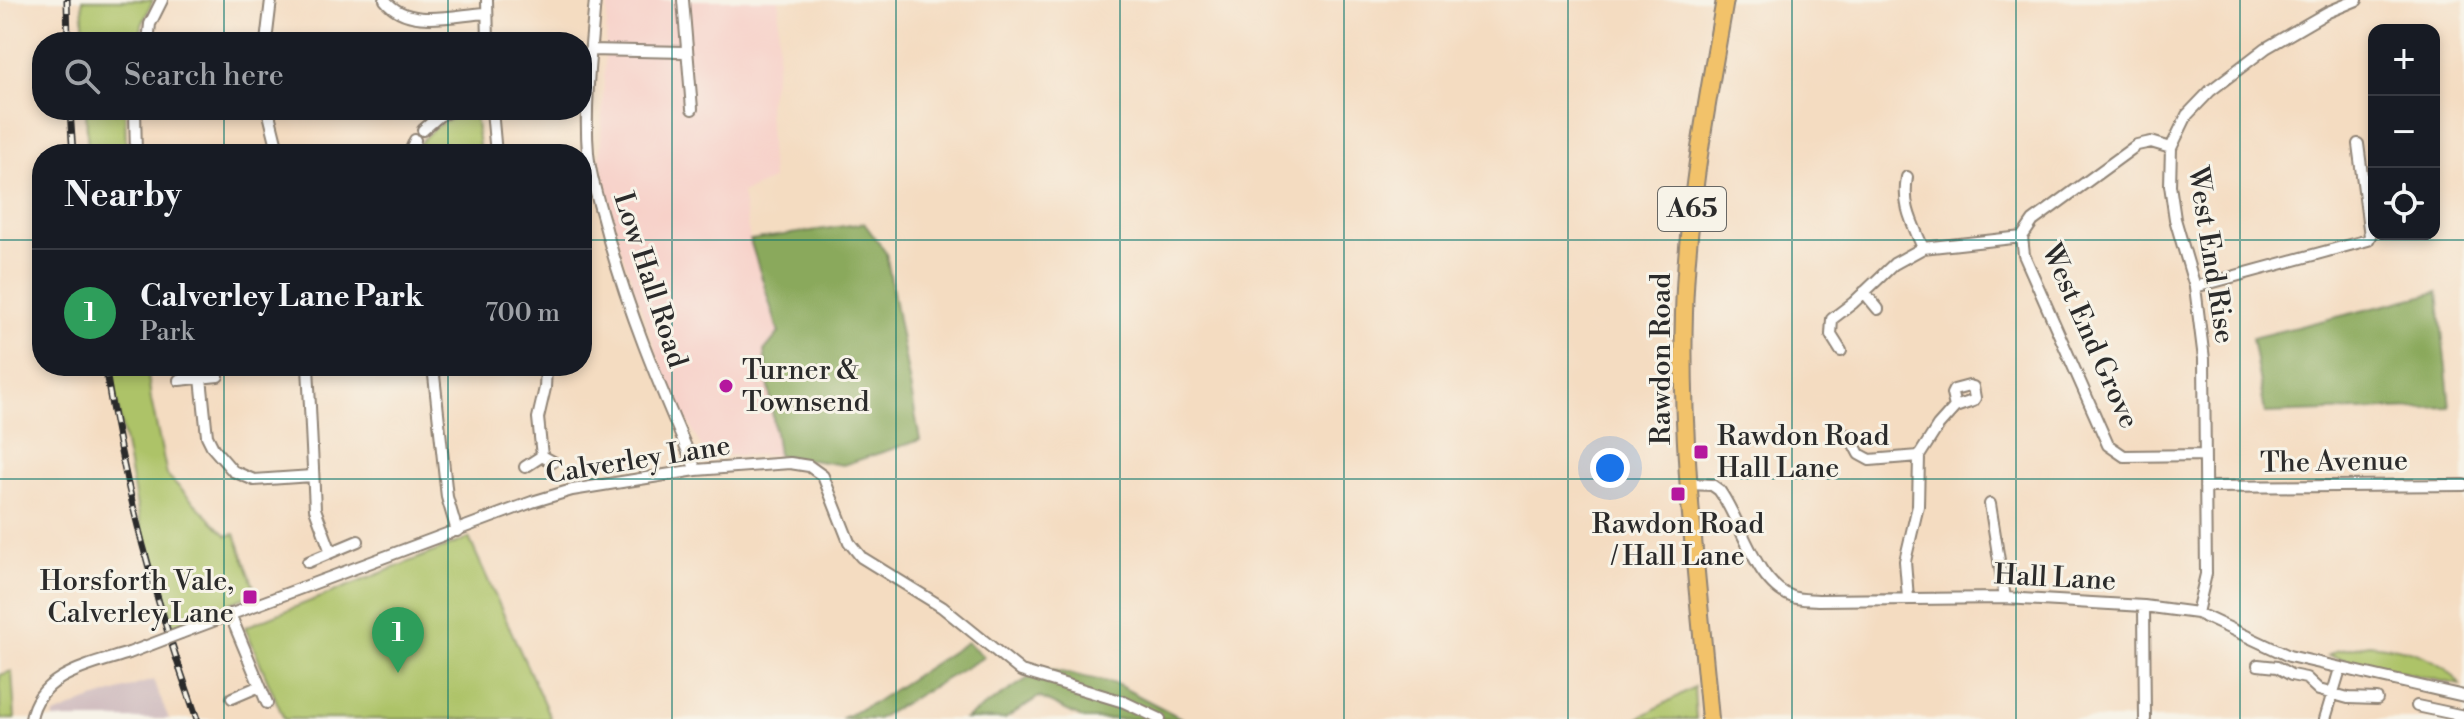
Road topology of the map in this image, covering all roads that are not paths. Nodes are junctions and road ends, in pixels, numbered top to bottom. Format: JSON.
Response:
{"nodes":[{"id":1,"x":162,"y":0,"type":"edge"},
{"id":2,"x":271,"y":0,"type":"edge"},
{"id":3,"x":385,"y":0,"type":"edge"},
{"id":4,"x":487,"y":0,"type":"edge"},
{"id":5,"x":595,"y":0,"type":"edge"},
{"id":6,"x":683,"y":0,"type":"edge"},
{"id":7,"x":1725,"y":0,"type":"edge"},
{"id":8,"x":2357,"y":0,"type":"edge"},
{"id":9,"x":486,"y":13,"type":"junction"},
{"id":10,"x":149,"y":32,"type":"edge"},
{"id":11,"x":267,"y":32,"type":"edge"},
{"id":12,"x":487,"y":32,"type":"edge"},
{"id":13,"x":592,"y":32,"type":"edge"},
{"id":14,"x":592,"y":50,"type":"edge"},
{"id":15,"x":685,"y":52,"type":"junction"},
{"id":16,"x":692,"y":109,"type":"dead end"},
{"id":17,"x":135,"y":120,"type":"edge"},
{"id":18,"x":270,"y":120,"type":"edge"},
{"id":19,"x":434,"y":120,"type":"edge"},
{"id":20,"x":493,"y":120,"type":"edge"},
{"id":21,"x":589,"y":120,"type":"edge"},
{"id":22,"x":423,"y":130,"type":"dead end"},
{"id":23,"x":415,"y":140,"type":"dead end"},
{"id":24,"x":136,"y":144,"type":"edge"},
{"id":25,"x":276,"y":144,"type":"edge"},
{"id":26,"x":413,"y":144,"type":"edge"},
{"id":27,"x":495,"y":144,"type":"edge"},
{"id":28,"x":588,"y":144,"type":"edge"},
{"id":29,"x":2358,"y":144,"type":"dead end"},
{"id":30,"x":2171,"y":148,"type":"junction"},
{"id":31,"x":1907,"y":177,"type":"dead end"},
{"id":32,"x":592,"y":198,"type":"edge"},
{"id":33,"x":2022,"y":237,"type":"junction"},
{"id":34,"x":1923,"y":248,"type":"junction"},
{"id":35,"x":2195,"y":287,"type":"junction"},
{"id":36,"x":1864,"y":292,"type":"junction"},
{"id":37,"x":1878,"y":309,"type":"dead end"},
{"id":38,"x":1841,"y":351,"type":"dead end"},
{"id":39,"x":218,"y":376,"type":"dead end"},
{"id":40,"x":309,"y":376,"type":"edge"},
{"id":41,"x":434,"y":376,"type":"edge"},
{"id":42,"x":546,"y":376,"type":"edge"},
{"id":43,"x":201,"y":378,"type":"junction"},
{"id":44,"x":179,"y":380,"type":"dead end"},
{"id":45,"x":1955,"y":407,"type":"dead end"},
{"id":46,"x":1849,"y":435,"type":"dead end"},
{"id":47,"x":2204,"y":455,"type":"junction"},
{"id":48,"x":542,"y":456,"type":"junction"},
{"id":49,"x":1919,"y":456,"type":"junction"},
{"id":50,"x":553,"y":462,"type":"dead end"},
{"id":51,"x":525,"y":467,"type":"dead end"},
{"id":52,"x":696,"y":470,"type":"junction"},
{"id":53,"x":312,"y":476,"type":"junction"},
{"id":54,"x":1689,"y":484,"type":"junction"},
{"id":55,"x":2464,"y":485,"type":"edge"},
{"id":56,"x":2205,"y":487,"type":"junction"},
{"id":57,"x":1990,"y":504,"type":"dead end"},
{"id":58,"x":457,"y":531,"type":"junction"},
{"id":59,"x":358,"y":541,"type":"dead end"},
{"id":60,"x":331,"y":552,"type":"junction"},
{"id":61,"x":308,"y":562,"type":"dead end"},
{"id":62,"x":1908,"y":598,"type":"junction"},
{"id":63,"x":2005,"y":598,"type":"junction"},
{"id":64,"x":2144,"y":606,"type":"junction"},
{"id":65,"x":2197,"y":613,"type":"junction"},
{"id":66,"x":230,"y":614,"type":"junction"},
{"id":67,"x":2258,"y":665,"type":"dead end"},
{"id":68,"x":2340,"y":669,"type":"junction"},
{"id":69,"x":260,"y":686,"type":"junction"},
{"id":70,"x":2333,"y":693,"type":"junction"},
{"id":71,"x":2464,"y":696,"type":"edge"},
{"id":72,"x":232,"y":698,"type":"dead end"},
{"id":73,"x":2377,"y":699,"type":"dead end"},
{"id":74,"x":267,"y":703,"type":"dead end"},
{"id":75,"x":2417,"y":706,"type":"dead end"},
{"id":76,"x":2458,"y":717,"type":"edge"},
{"id":77,"x":31,"y":719,"type":"edge"},
{"id":78,"x":1160,"y":719,"type":"edge"},
{"id":79,"x":1710,"y":719,"type":"edge"},
{"id":80,"x":2145,"y":719,"type":"edge"},
{"id":81,"x":2325,"y":719,"type":"edge"}],
"edges":[{"from":1,"to":10,"type":"street"},
{"from":2,"to":11,"type":"street"},
{"from":3,"to":9,"type":"street"},
{"from":4,"to":9,"type":"street"},
{"from":5,"to":13,"type":"street","name":"Low Hall Road"},
{"from":6,"to":15,"type":"street"},
{"from":7,"to":54,"type":"main road","name":"Rawdon Road","number":"A65"},
{"from":8,"to":30,"type":"street","name":"West End Rise"},
{"from":9,"to":12,"type":"street"},
{"from":14,"to":15,"type":"street"},
{"from":15,"to":16,"type":"street"},
{"from":17,"to":24,"type":"street"},
{"from":18,"to":25,"type":"street"},
{"from":19,"to":22,"type":"street"},
{"from":20,"to":27,"type":"street"},
{"from":21,"to":28,"type":"street","name":"Low Hall Road"},
{"from":23,"to":26,"type":"street"},
{"from":29,"to":35,"type":"street"},
{"from":30,"to":33,"type":"street","name":"West End Grove"},
{"from":30,"to":35,"type":"street","name":"West End Rise"},
{"from":31,"to":34,"type":"street"},
{"from":32,"to":52,"type":"street","name":"Low Hall Road"},
{"from":33,"to":34,"type":"street"},
{"from":33,"to":47,"type":"street","name":"West End Grove"},
{"from":34,"to":36,"type":"street"},
{"from":35,"to":47,"type":"street","name":"West End Rise"},
{"from":36,"to":37,"type":"street"},
{"from":36,"to":38,"type":"street"},
{"from":39,"to":43,"type":"street"},
{"from":40,"to":53,"type":"street"},
{"from":41,"to":58,"type":"street"},
{"from":42,"to":48,"type":"street"},
{"from":43,"to":44,"type":"street"},
{"from":43,"to":53,"type":"street"},
{"from":45,"to":49,"type":"street"},
{"from":46,"to":49,"type":"street"},
{"from":47,"to":56,"type":"street","name":"West End Rise"},
{"from":48,"to":50,"type":"street"},
{"from":48,"to":51,"type":"street"},
{"from":49,"to":62,"type":"street"},
{"from":52,"to":58,"type":"street","name":"Calverley Lane"},
{"from":52,"to":78,"type":"street","name":"Calverley Lane"},
{"from":53,"to":60,"type":"street"},
{"from":54,"to":62,"type":"street","name":"Hall Lane"},
{"from":54,"to":79,"type":"main road","name":"Rawdon Road","number":"A65"},
{"from":55,"to":56,"type":"street","name":"The Avenue"},
{"from":56,"to":65,"type":"street","name":"West End Rise"},
{"from":57,"to":63,"type":"street"},
{"from":58,"to":66,"type":"street","name":"Calverley Lane"},
{"from":59,"to":60,"type":"street"},
{"from":60,"to":61,"type":"street"},
{"from":62,"to":63,"type":"street","name":"Hall Lane"},
{"from":63,"to":64,"type":"street","name":"Hall Lane"},
{"from":64,"to":65,"type":"street","name":"Hall Lane"},
{"from":64,"to":80,"type":"street"},
{"from":65,"to":68,"type":"street","name":"Hall Lane"},
{"from":66,"to":69,"type":"street"},
{"from":66,"to":77,"type":"street","name":"Calverley Lane","bridge":true},
{"from":67,"to":70,"type":"street"},
{"from":68,"to":70,"type":"street"},
{"from":68,"to":71,"type":"street","name":"Hall Lane"},
{"from":69,"to":72,"type":"street"},
{"from":69,"to":74,"type":"street"},
{"from":70,"to":73,"type":"street"},
{"from":70,"to":81,"type":"street"},
{"from":75,"to":76,"type":"street"}]}
